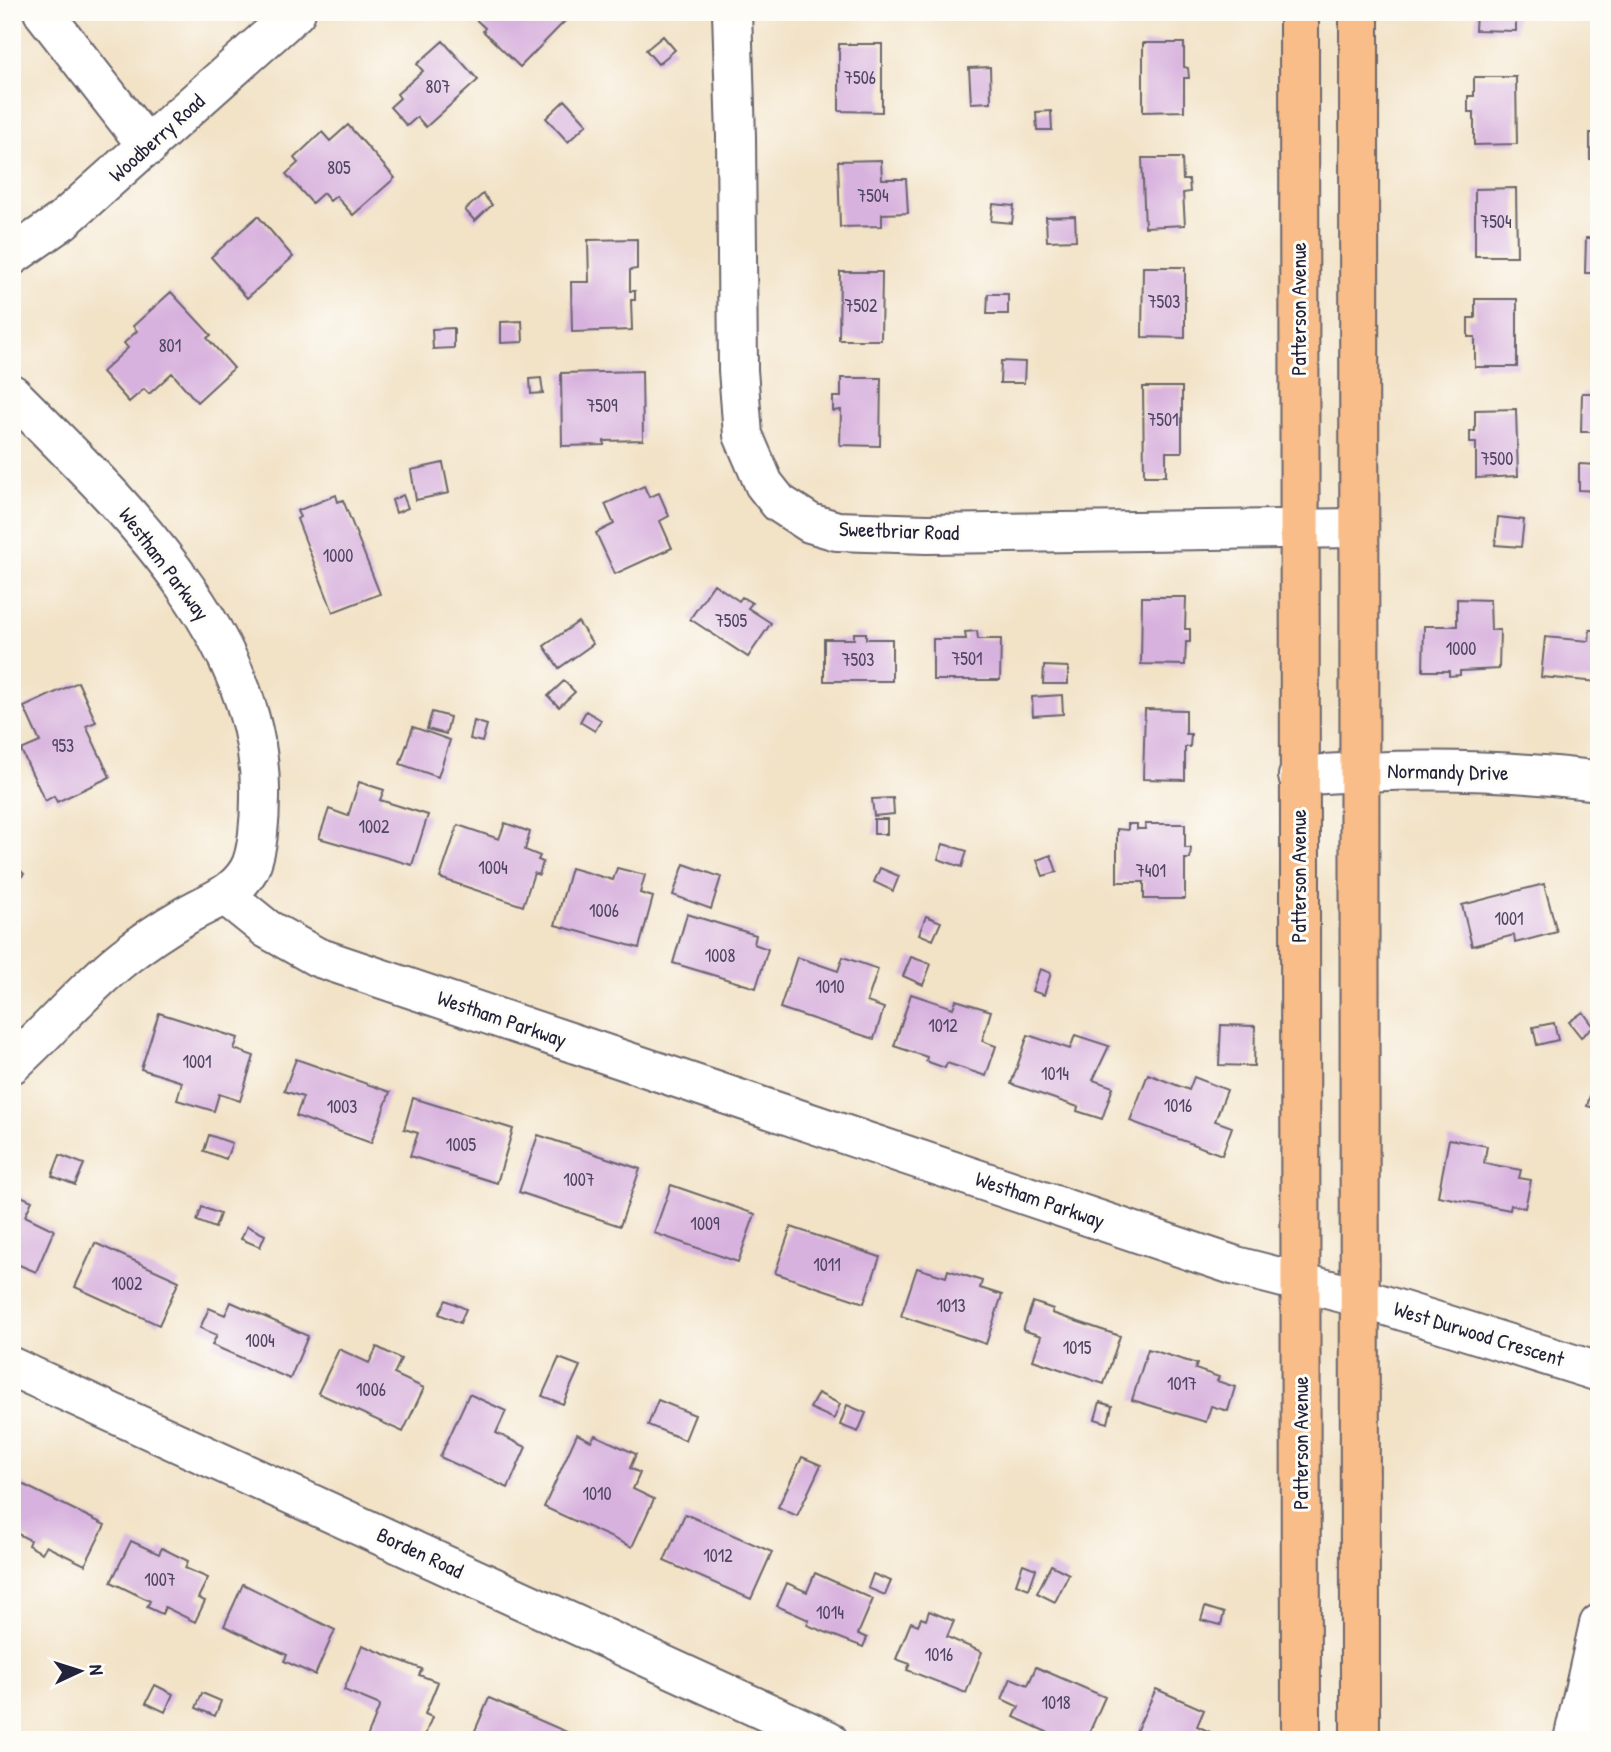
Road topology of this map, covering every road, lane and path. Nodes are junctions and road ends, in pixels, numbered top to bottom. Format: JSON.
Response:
{"nodes":[{"id":1,"x":43,"y":12,"type":"edge"},
{"id":2,"x":296,"y":12,"type":"edge"},
{"id":3,"x":732,"y":12,"type":"edge"},
{"id":4,"x":1299,"y":12,"type":"edge"},
{"id":5,"x":1359,"y":12,"type":"edge"},
{"id":6,"x":148,"y":148,"type":"junction"},
{"id":7,"x":12,"y":256,"type":"edge"},
{"id":8,"x":12,"y":394,"type":"edge"},
{"id":9,"x":1299,"y":528,"type":"junction"},
{"id":10,"x":1359,"y":528,"type":"junction"},
{"id":11,"x":1358,"y":771,"type":"junction"},
{"id":12,"x":1298,"y":776,"type":"junction"},
{"id":13,"x":1599,"y":782,"type":"edge"},
{"id":14,"x":226,"y":895,"type":"junction"},
{"id":15,"x":12,"y":1064,"type":"edge"},
{"id":16,"x":1301,"y":1282,"type":"junction"},
{"id":17,"x":1358,"y":1297,"type":"junction"},
{"id":18,"x":12,"y":1367,"type":"edge"},
{"id":19,"x":1599,"y":1372,"type":"edge"},
{"id":20,"x":1599,"y":1624,"type":"edge"},
{"id":21,"x":1582,"y":1726,"type":"edge"},
{"id":22,"x":828,"y":1740,"type":"edge"},
{"id":23,"x":1301,"y":1740,"type":"edge"},
{"id":24,"x":1360,"y":1740,"type":"edge"}],
"edges":[{"from":1,"to":6,"type":"street"},
{"from":2,"to":6,"type":"street","name":"Woodberry Road"},
{"from":3,"to":9,"type":"street","name":"Sweetbriar Road"},
{"from":4,"to":9,"type":"main road","name":"Patterson Avenue"},
{"from":5,"to":10,"type":"main road"},
{"from":6,"to":7,"type":"street","name":"Woodberry Road"},
{"from":8,"to":14,"type":"street","name":"Westham Parkway"},
{"from":9,"to":10,"type":"street","name":"Sweetbriar Road"},
{"from":9,"to":12,"type":"main road","name":"Patterson Avenue"},
{"from":10,"to":11,"type":"main road"},
{"from":11,"to":12,"type":"street","name":"Normandy Drive"},
{"from":11,"to":13,"type":"street","name":"Normandy Drive"},
{"from":11,"to":17,"type":"main road"},
{"from":12,"to":16,"type":"main road","name":"Patterson Avenue"},
{"from":14,"to":15,"type":"street"},
{"from":14,"to":16,"type":"street","name":"Westham Parkway"},
{"from":16,"to":17,"type":"street","name":"Westham Parkway"},
{"from":16,"to":23,"type":"main road","name":"Patterson Avenue"},
{"from":17,"to":19,"type":"street","name":"West Durwood Crescent"},
{"from":17,"to":24,"type":"main road"},
{"from":18,"to":22,"type":"street","name":"Borden Road"},
{"from":20,"to":21,"type":"street"}]}
